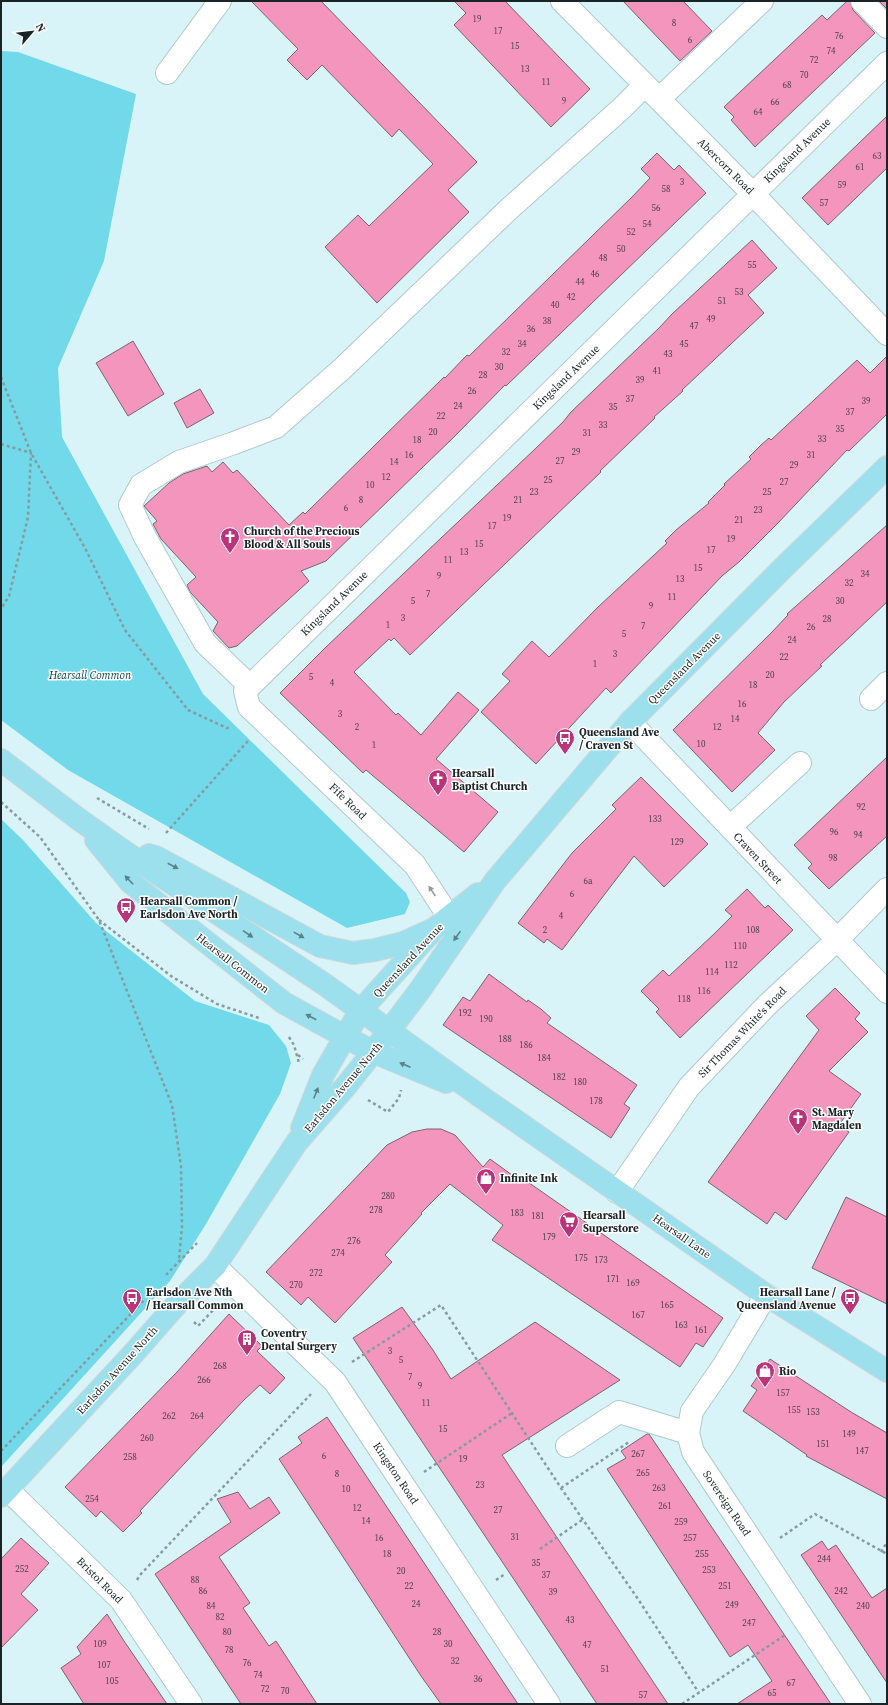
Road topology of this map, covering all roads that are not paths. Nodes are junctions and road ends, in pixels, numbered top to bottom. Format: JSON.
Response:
{"nodes":[{"id":1,"x":220,"y":1,"type":"edge"},
{"id":2,"x":562,"y":1,"type":"edge"},
{"id":3,"x":762,"y":1,"type":"edge"},
{"id":4,"x":862,"y":1,"type":"edge"},
{"id":5,"x":887,"y":27,"type":"edge"},
{"id":6,"x":887,"y":63,"type":"edge"},
{"id":7,"x":167,"y":73,"type":"dead end"},
{"id":8,"x":652,"y":92,"type":"junction"},
{"id":9,"x":753,"y":194,"type":"junction"},
{"id":10,"x":887,"y":334,"type":"edge"},
{"id":11,"x":887,"y":467,"type":"edge"},
{"id":12,"x":887,"y":683,"type":"edge"},
{"id":13,"x":247,"y":689,"type":"junction"},
{"id":14,"x":871,"y":699,"type":"dead end"},
{"id":15,"x":630,"y":722,"type":"junction"},
{"id":16,"x":1,"y":760,"type":"edge"},
{"id":17,"x":800,"y":763,"type":"dead end"},
{"id":18,"x":77,"y":818,"type":"junction"},
{"id":19,"x":730,"y":827,"type":"junction"},
{"id":20,"x":122,"y":850,"type":"junction"},
{"id":21,"x":495,"y":881,"type":"junction"},
{"id":22,"x":887,"y":889,"type":"edge"},
{"id":23,"x":441,"y":923,"type":"junction"},
{"id":24,"x":837,"y":940,"type":"junction"},
{"id":25,"x":887,"y":992,"type":"edge"},
{"id":26,"x":360,"y":1011,"type":"junction"},
{"id":27,"x":388,"y":1031,"type":"junction"},
{"id":28,"x":345,"y":1036,"type":"junction"},
{"id":29,"x":373,"y":1052,"type":"junction"},
{"id":30,"x":480,"y":1096,"type":"junction"},
{"id":31,"x":297,"y":1142,"type":"junction"},
{"id":32,"x":617,"y":1192,"type":"junction"},
{"id":33,"x":215,"y":1266,"type":"junction"},
{"id":34,"x":766,"y":1295,"type":"junction"},
{"id":35,"x":887,"y":1371,"type":"edge"},
{"id":36,"x":688,"y":1433,"type":"junction"},
{"id":37,"x":568,"y":1446,"type":"dead end"},
{"id":38,"x":4,"y":1493,"type":"edge"},
{"id":39,"x":191,"y":1704,"type":"edge"},
{"id":40,"x":549,"y":1704,"type":"edge"},
{"id":41,"x":860,"y":1704,"type":"edge"}],
"edges":[{"from":1,"to":7,"type":"street"},
{"from":2,"to":8,"type":"street","name":"Abercorn Road"},
{"from":3,"to":8,"type":"street"},
{"from":4,"to":5,"type":"street"},
{"from":6,"to":9,"type":"street","name":"Kingsland Avenue"},
{"from":8,"to":9,"type":"street","name":"Abercorn Road"},
{"from":8,"to":13,"type":"street"},
{"from":9,"to":10,"type":"street","name":"Abercorn Road"},
{"from":9,"to":13,"type":"street","name":"Kingsland Avenue"},
{"from":11,"to":15,"type":"main road","name":"Queensland Avenue"},
{"from":12,"to":14,"type":"street"},
{"from":23,"to":13,"type":"street","name":"Fife Road","one_way":true},
{"from":15,"to":19,"type":"street","name":"Craven Street"},
{"from":15,"to":21,"type":"main road","name":"Queensland Avenue"},
{"from":16,"to":18,"type":"main road","name":"Hearsall Common"},
{"from":17,"to":19,"type":"street"},
{"from":18,"to":20,"type":"main road","name":"Hearsall Common"},
{"from":28,"to":18,"type":"main road","name":"Hearsall Common","one_way":true},
{"from":19,"to":24,"type":"street","name":"Craven Street"},
{"from":20,"to":23,"type":"main road","one_way":true},
{"from":20,"to":26,"type":"main road","name":"Hearsall Common","one_way":true},
{"from":21,"to":23,"type":"main road","name":"Queensland Avenue"},
{"from":21,"to":27,"type":"main road","name":"Queensland Avenue","one_way":true},
{"from":22,"to":24,"type":"street","name":"Sir Thomas White's Road"},
{"from":23,"to":26,"type":"main road","name":"Queensland Avenue"},
{"from":24,"to":25,"type":"street","name":"Craven Street"},
{"from":24,"to":32,"type":"street","name":"Sir Thomas White's Road"},
{"from":26,"to":27,"type":"main road","name":"Hearsall Common"},
{"from":26,"to":28,"type":"main road","name":"Earlsdon Avenue North"},
{"from":27,"to":29,"type":"main road","name":"Earlsdon Avenue North"},
{"from":27,"to":30,"type":"main road","name":"Hearsall Lane"},
{"from":28,"to":29,"type":"main road","name":"Hearsall Common"},
{"from":31,"to":28,"type":"main road","name":"Earlsdon Avenue North","one_way":true},
{"from":30,"to":29,"type":"main road","name":"Hearsall Lane","one_way":true},
{"from":29,"to":31,"type":"main road","name":"Earlsdon Avenue North"},
{"from":30,"to":32,"type":"main road","name":"Hearsall Lane"},
{"from":31,"to":33,"type":"main road","name":"Earlsdon Avenue North"},
{"from":32,"to":34,"type":"main road","name":"Hearsall Lane"},
{"from":33,"to":38,"type":"main road","name":"Earlsdon Avenue North"},
{"from":33,"to":40,"type":"street","name":"Kingston Road"},
{"from":34,"to":35,"type":"main road","name":"Hearsall Lane"},
{"from":34,"to":36,"type":"street","name":"Sovereign Road"},
{"from":36,"to":37,"type":"street"},
{"from":36,"to":41,"type":"street","name":"Sovereign Road"},
{"from":38,"to":39,"type":"street","name":"Bristol Road"}]}
